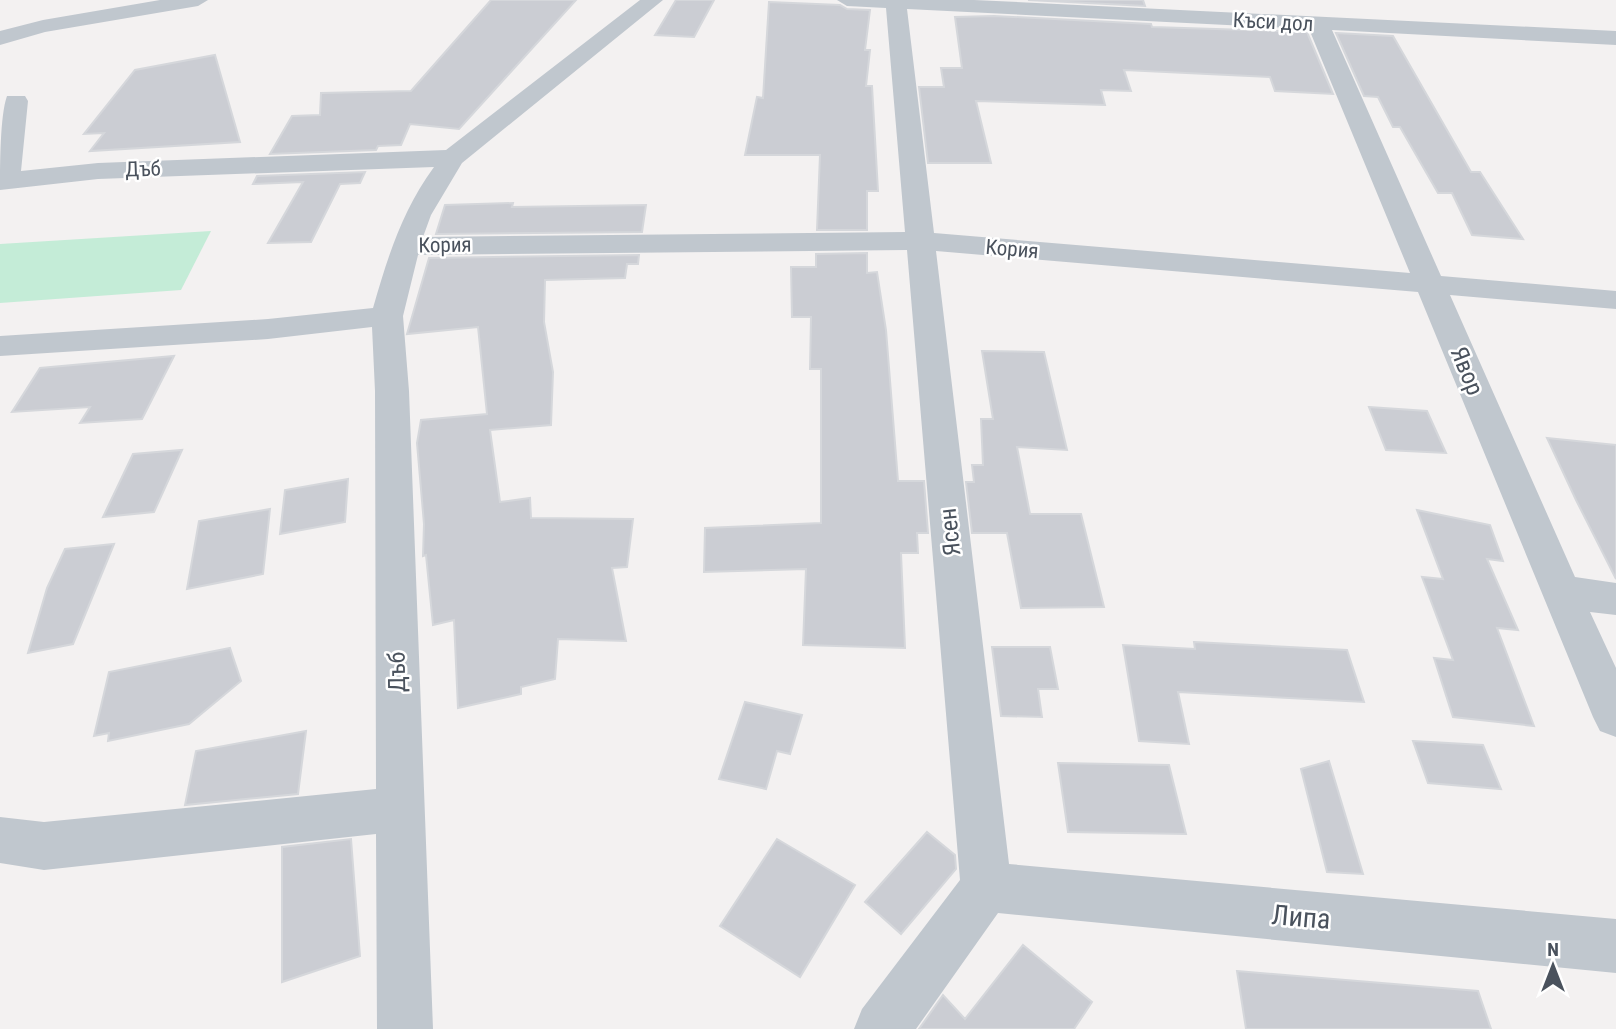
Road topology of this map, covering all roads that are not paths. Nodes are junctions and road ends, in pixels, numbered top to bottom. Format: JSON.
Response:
{"nodes":[{"id":1,"x":198,"y":0,"type":"edge"},
{"id":2,"x":653,"y":0,"type":"edge"},
{"id":3,"x":847,"y":0,"type":"edge"},
{"id":4,"x":896,"y":2,"type":"junction"},
{"id":5,"x":1318,"y":24,"type":"junction"},
{"id":6,"x":0,"y":38,"type":"edge"},
{"id":7,"x":1616,"y":38,"type":"edge"},
{"id":8,"x":16,"y":101,"type":"dead end"},
{"id":9,"x":453,"y":158,"type":"junction"},
{"id":10,"x":1,"y":181,"type":"edge"},
{"id":11,"x":921,"y":241,"type":"junction"},
{"id":12,"x":405,"y":246,"type":"junction"},
{"id":13,"x":1433,"y":286,"type":"junction"},
{"id":14,"x":1616,"y":300,"type":"edge"},
{"id":15,"x":387,"y":316,"type":"junction"},
{"id":16,"x":0,"y":346,"type":"edge"},
{"id":17,"x":1560,"y":591,"type":"junction"},
{"id":18,"x":1616,"y":599,"type":"edge"},
{"id":19,"x":1616,"y":717,"type":"edge"},
{"id":20,"x":400,"y":808,"type":"junction"},
{"id":21,"x":0,"y":840,"type":"edge"},
{"id":22,"x":986,"y":887,"type":"junction"},
{"id":23,"x":1616,"y":947,"type":"edge"},
{"id":24,"x":405,"y":1029,"type":"edge"},
{"id":25,"x":882,"y":1029,"type":"edge"}],
"edges":[{"from":1,"to":6,"type":"street"},
{"from":2,"to":9,"type":"street","name":"Дъб"},
{"from":3,"to":4,"type":"street","name":"Къси дол"},
{"from":4,"to":5,"type":"street","name":"Къси дол"},
{"from":4,"to":11,"type":"street","name":"Ясен"},
{"from":5,"to":7,"type":"street","name":"Къси дол"},
{"from":5,"to":13,"type":"street","name":"Явор"},
{"from":8,"to":10,"type":"street","name":"Дъб"},
{"from":9,"to":10,"type":"street","name":"Дъб"},
{"from":9,"to":12,"type":"street","name":"Дъб"},
{"from":11,"to":12,"type":"street","name":"Кория"},
{"from":11,"to":13,"type":"street","name":"Кория"},
{"from":11,"to":22,"type":"street","name":"Ясен"},
{"from":12,"to":15,"type":"street","name":"Дъб"},
{"from":13,"to":14,"type":"street","name":"Кория"},
{"from":13,"to":17,"type":"street","name":"Явор"},
{"from":15,"to":16,"type":"street"},
{"from":15,"to":20,"type":"street","name":"Дъб"},
{"from":17,"to":18,"type":"street"},
{"from":17,"to":19,"type":"street","name":"Явор"},
{"from":20,"to":21,"type":"street"},
{"from":20,"to":24,"type":"street","name":"Дъб"},
{"from":22,"to":23,"type":"street","name":"Липа"},
{"from":22,"to":25,"type":"street"}]}
